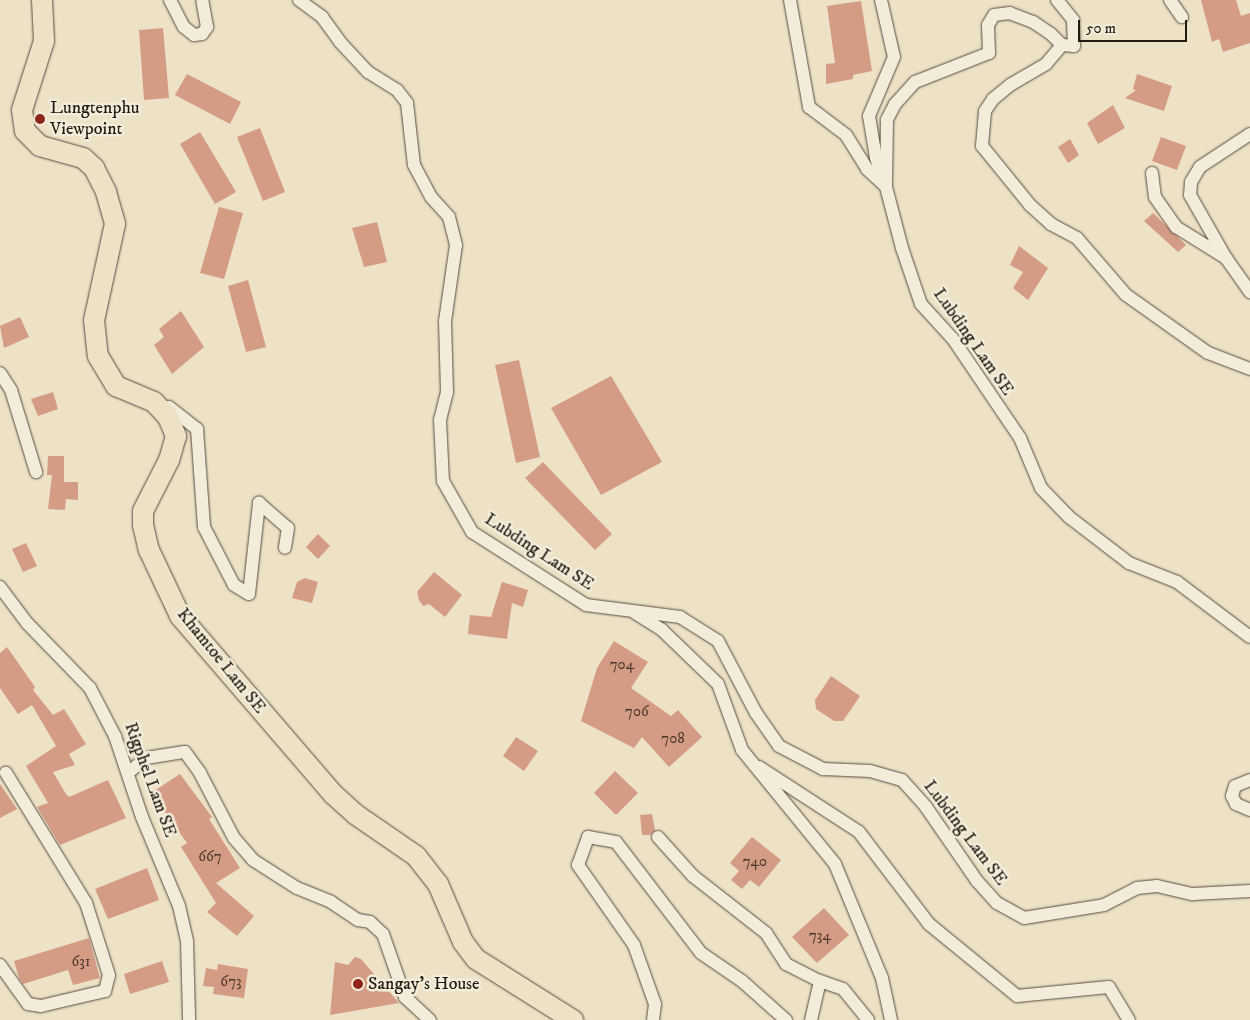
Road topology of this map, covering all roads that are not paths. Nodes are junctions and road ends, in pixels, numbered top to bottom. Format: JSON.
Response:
{"nodes":[{"id":1,"x":42,"y":0,"type":"edge"},
{"id":2,"x":170,"y":0,"type":"edge"},
{"id":3,"x":202,"y":0,"type":"edge"},
{"id":4,"x":299,"y":0,"type":"edge"},
{"id":5,"x":790,"y":0,"type":"edge"},
{"id":6,"x":880,"y":0,"type":"edge"},
{"id":7,"x":1057,"y":0,"type":"edge"},
{"id":8,"x":1170,"y":0,"type":"edge"},
{"id":9,"x":1182,"y":17,"type":"dead end"},
{"id":10,"x":1062,"y":45,"type":"junction"},
{"id":11,"x":1250,"y":134,"type":"edge"},
{"id":12,"x":1152,"y":173,"type":"dead end"},
{"id":13,"x":886,"y":187,"type":"junction"},
{"id":14,"x":1226,"y":258,"type":"junction"},
{"id":15,"x":1250,"y":292,"type":"edge"},
{"id":16,"x":1250,"y":369,"type":"edge"},
{"id":17,"x":0,"y":373,"type":"edge"},
{"id":18,"x":162,"y":410,"type":"junction"},
{"id":19,"x":36,"y":472,"type":"dead end"},
{"id":20,"x":285,"y":548,"type":"dead end"},
{"id":21,"x":0,"y":587,"type":"edge"},
{"id":22,"x":633,"y":612,"type":"junction"},
{"id":23,"x":1250,"y":637,"type":"edge"},
{"id":24,"x":759,"y":767,"type":"junction"},
{"id":25,"x":6,"y":773,"type":"dead end"},
{"id":26,"x":128,"y":773,"type":"junction"},
{"id":27,"x":1248,"y":782,"type":"edge"},
{"id":28,"x":1250,"y":810,"type":"edge"},
{"id":29,"x":658,"y":837,"type":"dead end"},
{"id":30,"x":1250,"y":891,"type":"edge"},
{"id":31,"x":0,"y":965,"type":"edge"},
{"id":32,"x":820,"y":981,"type":"junction"},
{"id":33,"x":189,"y":1020,"type":"edge"},
{"id":34,"x":430,"y":1020,"type":"edge"},
{"id":35,"x":572,"y":1020,"type":"edge"},
{"id":36,"x":653,"y":1020,"type":"edge"},
{"id":37,"x":786,"y":1020,"type":"edge"},
{"id":38,"x":811,"y":1020,"type":"edge"},
{"id":39,"x":868,"y":1020,"type":"edge"},
{"id":40,"x":891,"y":1020,"type":"edge"},
{"id":41,"x":1129,"y":1020,"type":"edge"}],
"edges":[{"from":1,"to":18,"type":"main road","name":"Khamtoe Lam SE"},
{"from":2,"to":3,"type":"street"},
{"from":4,"to":22,"type":"street","name":"Lubding Lam SE"},
{"from":5,"to":13,"type":"street"},
{"from":6,"to":13,"type":"street"},
{"from":7,"to":10,"type":"street"},
{"from":8,"to":9,"type":"street"},
{"from":10,"to":13,"type":"street","name":"Lubding Lam SE"},
{"from":10,"to":16,"type":"street"},
{"from":11,"to":14,"type":"street"},
{"from":12,"to":14,"type":"street"},
{"from":13,"to":23,"type":"street","name":"Lubding Lam SE"},
{"from":14,"to":15,"type":"street"},
{"from":17,"to":19,"type":"street"},
{"from":18,"to":20,"type":"street"},
{"from":18,"to":35,"type":"main road","name":"Khamtoe Lam SE"},
{"from":21,"to":26,"type":"street","name":"Rigphel Lam SE"},
{"from":22,"to":24,"type":"street"},
{"from":22,"to":30,"type":"street","name":"Lubding Lam SE"},
{"from":24,"to":40,"type":"street"},
{"from":24,"to":41,"type":"street"},
{"from":25,"to":31,"type":"street"},
{"from":26,"to":33,"type":"street","name":"Rigphel Lam SE"},
{"from":26,"to":34,"type":"street"},
{"from":27,"to":28,"type":"street"},
{"from":29,"to":32,"type":"street"},
{"from":32,"to":38,"type":"street"},
{"from":32,"to":39,"type":"street"},
{"from":36,"to":37,"type":"street"}]}
